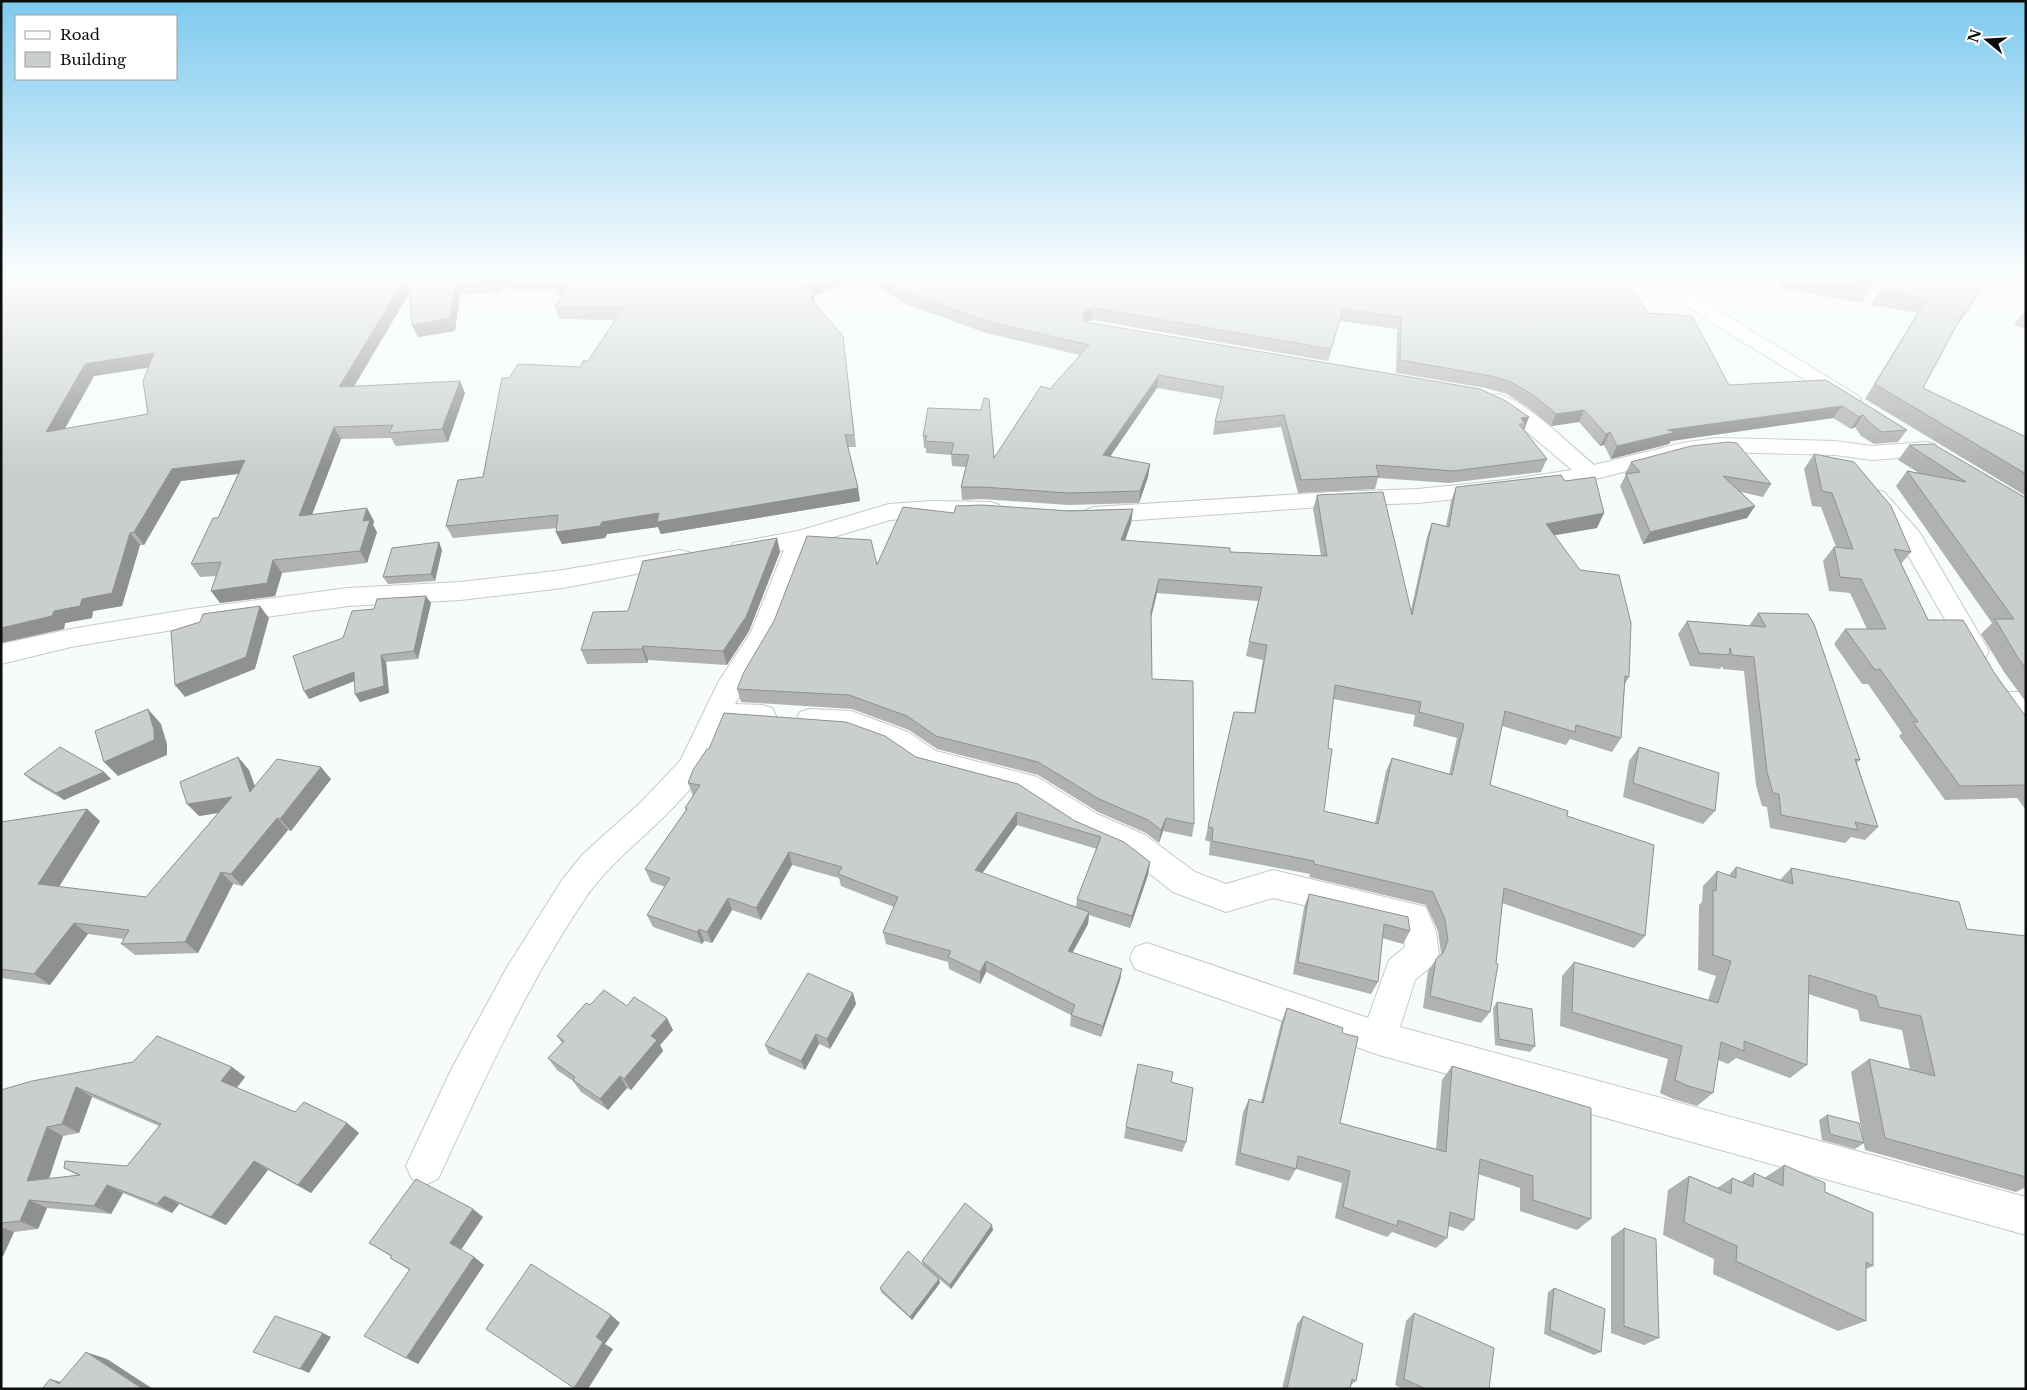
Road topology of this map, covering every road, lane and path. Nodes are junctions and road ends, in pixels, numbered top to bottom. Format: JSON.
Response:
{"nodes":[{"id":1,"x":1756,"y":342,"type":"edge"},
{"id":2,"x":1479,"y":394,"type":"edge"},
{"id":3,"x":1867,"y":410,"type":"edge"},
{"id":4,"x":1897,"y":430,"type":"edge"},
{"id":5,"x":1835,"y":448,"type":"junction"},
{"id":6,"x":1589,"y":473,"type":"junction"},
{"id":7,"x":1010,"y":511,"type":"edge"},
{"id":8,"x":1068,"y":515,"type":"edge"},
{"id":9,"x":800,"y":539,"type":"junction"},
{"id":10,"x":1,"y":654,"type":"edge"},
{"id":11,"x":2005,"y":691,"type":"edge"},
{"id":12,"x":716,"y":713,"type":"junction"},
{"id":13,"x":2026,"y":728,"type":"edge"},
{"id":14,"x":1147,"y":958,"type":"dead end"},
{"id":15,"x":1379,"y":1038,"type":"junction"},
{"id":16,"x":425,"y":1166,"type":"dead end"},
{"id":17,"x":2026,"y":1216,"type":"edge"}],
"edges":[{"from":1,"to":3,"type":"street"},
{"from":2,"to":6,"type":"street"},
{"from":4,"to":5,"type":"street"},
{"from":5,"to":6,"type":"street"},
{"from":5,"to":11,"type":"street"},
{"from":6,"to":8,"type":"street"},
{"from":7,"to":9,"type":"street"},
{"from":9,"to":10,"type":"street"},
{"from":9,"to":12,"type":"street"},
{"from":11,"to":13,"type":"street"},
{"from":12,"to":15,"type":"street"},
{"from":12,"to":16,"type":"street"},
{"from":14,"to":15,"type":"street"},
{"from":15,"to":17,"type":"street"}]}
